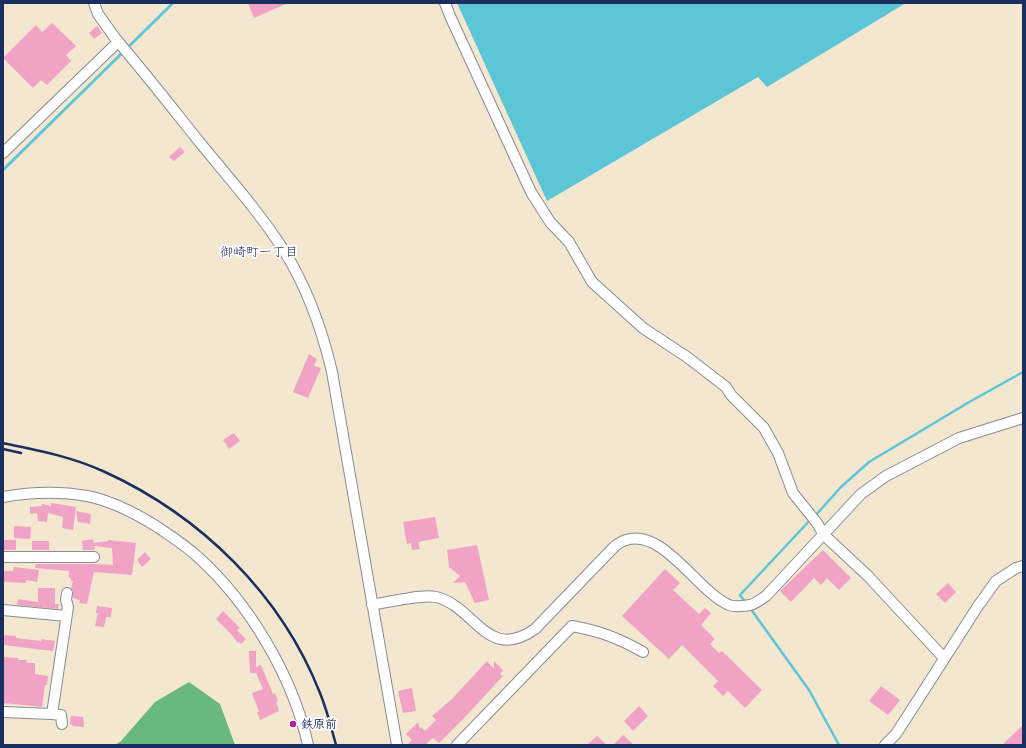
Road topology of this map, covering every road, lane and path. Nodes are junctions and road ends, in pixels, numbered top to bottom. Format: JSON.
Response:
{"nodes":[{"id":1,"x":94,"y":3,"type":"edge"},
{"id":2,"x":445,"y":3,"type":"edge"},
{"id":3,"x":122,"y":46,"type":"junction"},
{"id":4,"x":3,"y":153,"type":"edge"},
{"id":5,"x":1020,"y":422,"type":"edge"},
{"id":6,"x":3,"y":497,"type":"edge"},
{"id":7,"x":824,"y":535,"type":"junction"},
{"id":8,"x":3,"y":556,"type":"edge"},
{"id":9,"x":94,"y":557,"type":"dead end"},
{"id":10,"x":1023,"y":566,"type":"edge"},
{"id":11,"x":67,"y":593,"type":"dead end"},
{"id":12,"x":372,"y":605,"type":"junction"},
{"id":13,"x":3,"y":610,"type":"edge"},
{"id":14,"x":66,"y":616,"type":"junction"},
{"id":15,"x":643,"y":652,"type":"dead end"},
{"id":16,"x":944,"y":658,"type":"junction"},
{"id":17,"x":3,"y":712,"type":"edge"},
{"id":18,"x":52,"y":714,"type":"junction"},
{"id":19,"x":62,"y":724,"type":"dead end"},
{"id":20,"x":308,"y":745,"type":"edge"},
{"id":21,"x":397,"y":745,"type":"edge"},
{"id":22,"x":457,"y":745,"type":"edge"},
{"id":23,"x":885,"y":745,"type":"edge"}],
"edges":[{"from":1,"to":3,"type":"street"},
{"from":2,"to":7,"type":"street"},
{"from":3,"to":4,"type":"street"},
{"from":3,"to":12,"type":"street"},
{"from":5,"to":7,"type":"street"},
{"from":6,"to":20,"type":"street"},
{"from":7,"to":12,"type":"street"},
{"from":7,"to":16,"type":"street"},
{"from":8,"to":9,"type":"street"},
{"from":10,"to":16,"type":"street"},
{"from":11,"to":14,"type":"street"},
{"from":12,"to":21,"type":"street"},
{"from":13,"to":14,"type":"street"},
{"from":14,"to":18,"type":"street"},
{"from":15,"to":22,"type":"street"},
{"from":16,"to":23,"type":"street"},
{"from":17,"to":18,"type":"street"},
{"from":18,"to":19,"type":"street"}]}
